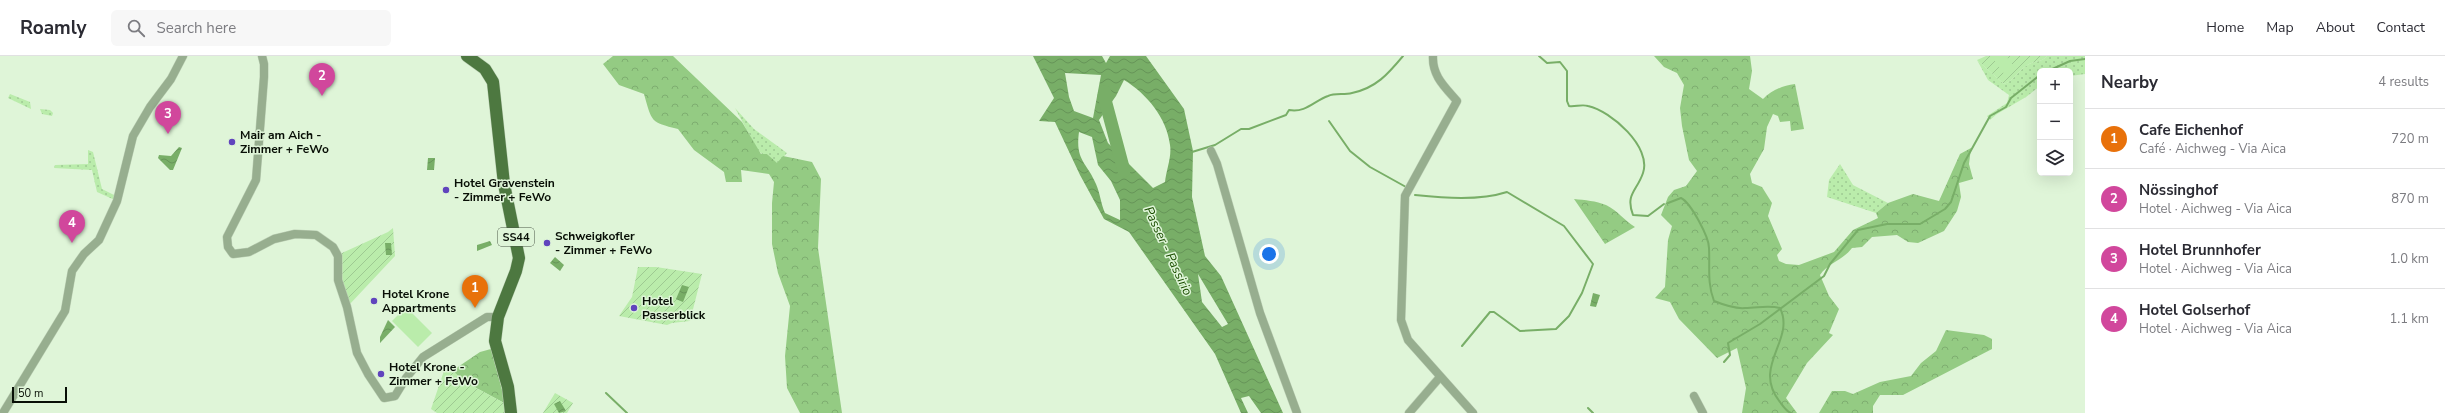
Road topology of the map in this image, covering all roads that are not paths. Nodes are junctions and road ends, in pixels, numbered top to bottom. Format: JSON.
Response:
{"nodes":[{"id":1,"x":183,"y":56,"type":"edge"},
{"id":2,"x":262,"y":56,"type":"edge"},
{"id":3,"x":467,"y":56,"type":"edge"},
{"id":4,"x":1433,"y":56,"type":"edge"},
{"id":5,"x":1211,"y":151,"type":"dead end"},
{"id":6,"x":498,"y":316,"type":"junction"},
{"id":7,"x":1440,"y":377,"type":"junction"},
{"id":8,"x":1694,"y":396,"type":"dead end"},
{"id":9,"x":3,"y":413,"type":"edge"},
{"id":10,"x":511,"y":413,"type":"edge"},
{"id":11,"x":1297,"y":413,"type":"edge"},
{"id":12,"x":1409,"y":413,"type":"edge"},
{"id":13,"x":1473,"y":413,"type":"edge"},
{"id":14,"x":1703,"y":413,"type":"edge"}],
"edges":[{"from":1,"to":9,"type":"street"},
{"from":2,"to":6,"type":"street"},
{"from":3,"to":6,"type":"main road","number":"SS44"},
{"from":4,"to":7,"type":"street"},
{"from":5,"to":11,"type":"street"},
{"from":6,"to":10,"type":"main road","number":"SS44"},
{"from":7,"to":12,"type":"street"},
{"from":7,"to":13,"type":"street"},
{"from":8,"to":14,"type":"street"}]}
